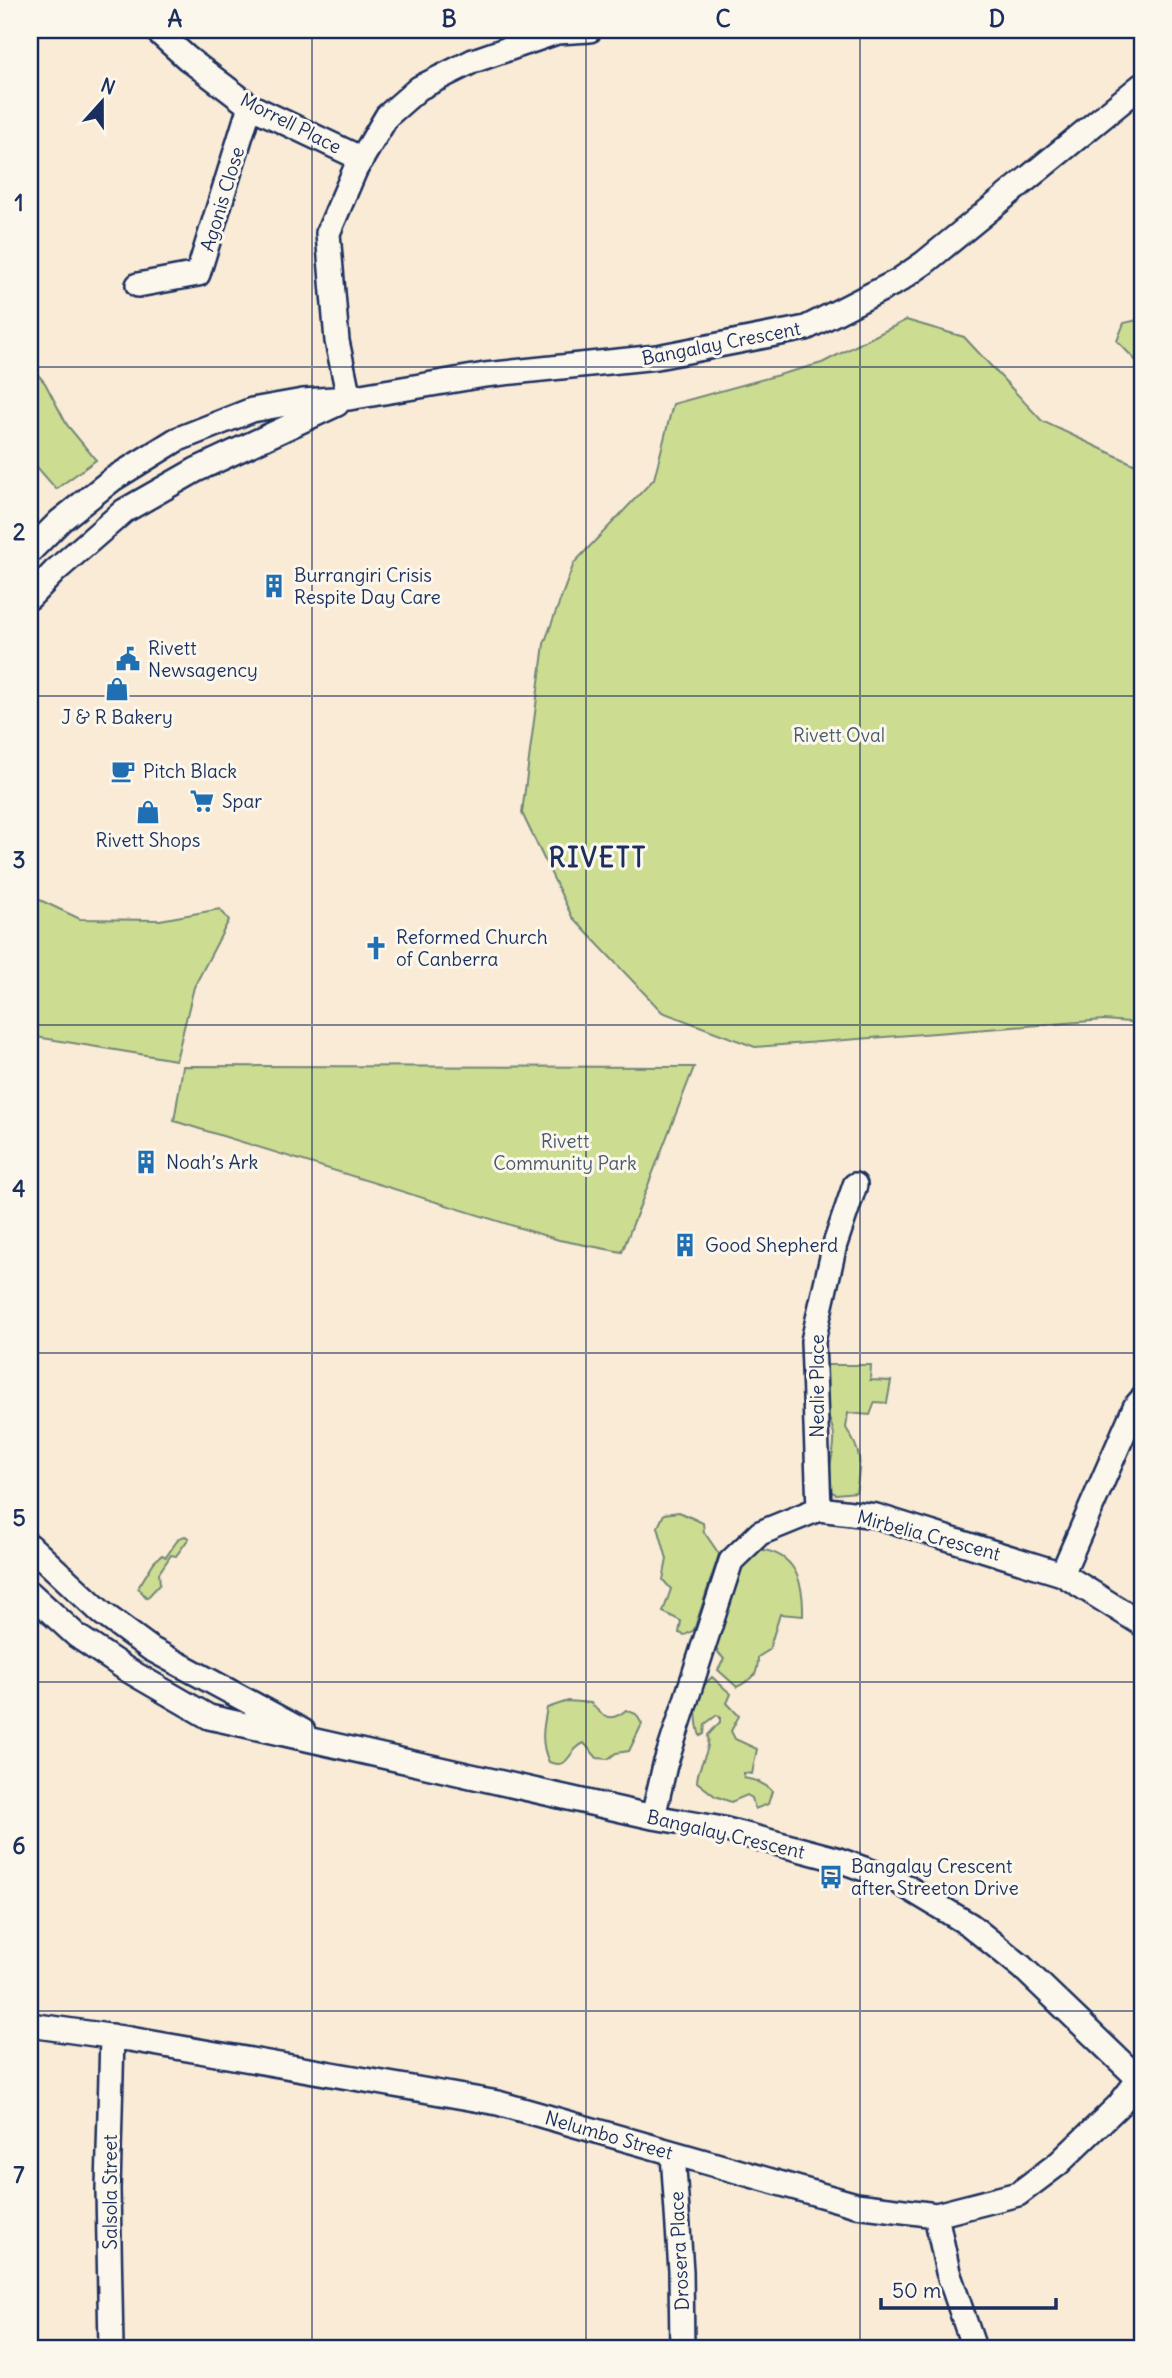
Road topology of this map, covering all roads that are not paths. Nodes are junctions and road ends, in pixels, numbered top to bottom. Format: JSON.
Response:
{"nodes":[{"id":1,"x":156,"y":30,"type":"edge"},
{"id":2,"x":590,"y":30,"type":"edge"},
{"id":3,"x":556,"y":31,"type":"edge"},
{"id":4,"x":1142,"y":85,"type":"edge"},
{"id":5,"x":250,"y":107,"type":"junction"},
{"id":6,"x":362,"y":159,"type":"junction"},
{"id":7,"x":138,"y":285,"type":"dead end"},
{"id":8,"x":349,"y":398,"type":"junction"},
{"id":9,"x":30,"y":551,"type":"edge"},
{"id":10,"x":30,"y":597,"type":"edge"},
{"id":11,"x":855,"y":1185,"type":"dead end"},
{"id":12,"x":1142,"y":1399,"type":"edge"},
{"id":13,"x":819,"y":1509,"type":"junction"},
{"id":14,"x":30,"y":1546,"type":"edge"},
{"id":15,"x":1062,"y":1574,"type":"junction"},
{"id":16,"x":30,"y":1592,"type":"edge"},
{"id":17,"x":1142,"y":1623,"type":"edge"},
{"id":18,"x":324,"y":1743,"type":"junction"},
{"id":19,"x":653,"y":1817,"type":"junction"},
{"id":20,"x":30,"y":2025,"type":"edge"},
{"id":21,"x":112,"y":2036,"type":"junction"},
{"id":22,"x":1141,"y":2080,"type":"edge"},
{"id":23,"x":673,"y":2154,"type":"junction"},
{"id":24,"x":936,"y":2214,"type":"junction"},
{"id":25,"x":111,"y":2348,"type":"edge"},
{"id":26,"x":682,"y":2348,"type":"edge"},
{"id":27,"x":974,"y":2348,"type":"edge"}],
"edges":[{"from":1,"to":5,"type":"street","name":"Morrell Place"},
{"from":2,"to":3,"type":"street"},
{"from":3,"to":6,"type":"street"},
{"from":4,"to":8,"type":"street","name":"Bangalay Crescent"},
{"from":5,"to":6,"type":"street","name":"Morrell Place"},
{"from":5,"to":7,"type":"street","name":"Agonis Close"},
{"from":6,"to":8,"type":"street"},
{"from":8,"to":9,"type":"street","name":"Bangalay Crescent"},
{"from":8,"to":10,"type":"street","name":"Bangalay Crescent"},
{"from":11,"to":13,"type":"street","name":"Nealie Place"},
{"from":12,"to":15,"type":"street"},
{"from":13,"to":15,"type":"street","name":"Mirbelia Crescent"},
{"from":13,"to":19,"type":"street","name":"Mirbelia Crescent"},
{"from":14,"to":18,"type":"street","name":"Bangalay Crescent"},
{"from":15,"to":17,"type":"street","name":"Mirbelia Crescent"},
{"from":16,"to":18,"type":"street","name":"Bangalay Crescent"},
{"from":18,"to":19,"type":"street","name":"Bangalay Crescent"},
{"from":19,"to":22,"type":"street","name":"Bangalay Crescent"},
{"from":20,"to":21,"type":"street","name":"Nelumbo Street"},
{"from":21,"to":23,"type":"street","name":"Nelumbo Street"},
{"from":21,"to":25,"type":"street","name":"Salsola Street"},
{"from":22,"to":24,"type":"street","name":"Nelumbo Street"},
{"from":23,"to":24,"type":"street","name":"Nelumbo Street"},
{"from":23,"to":26,"type":"street","name":"Drosera Place"},
{"from":24,"to":27,"type":"street"}]}
